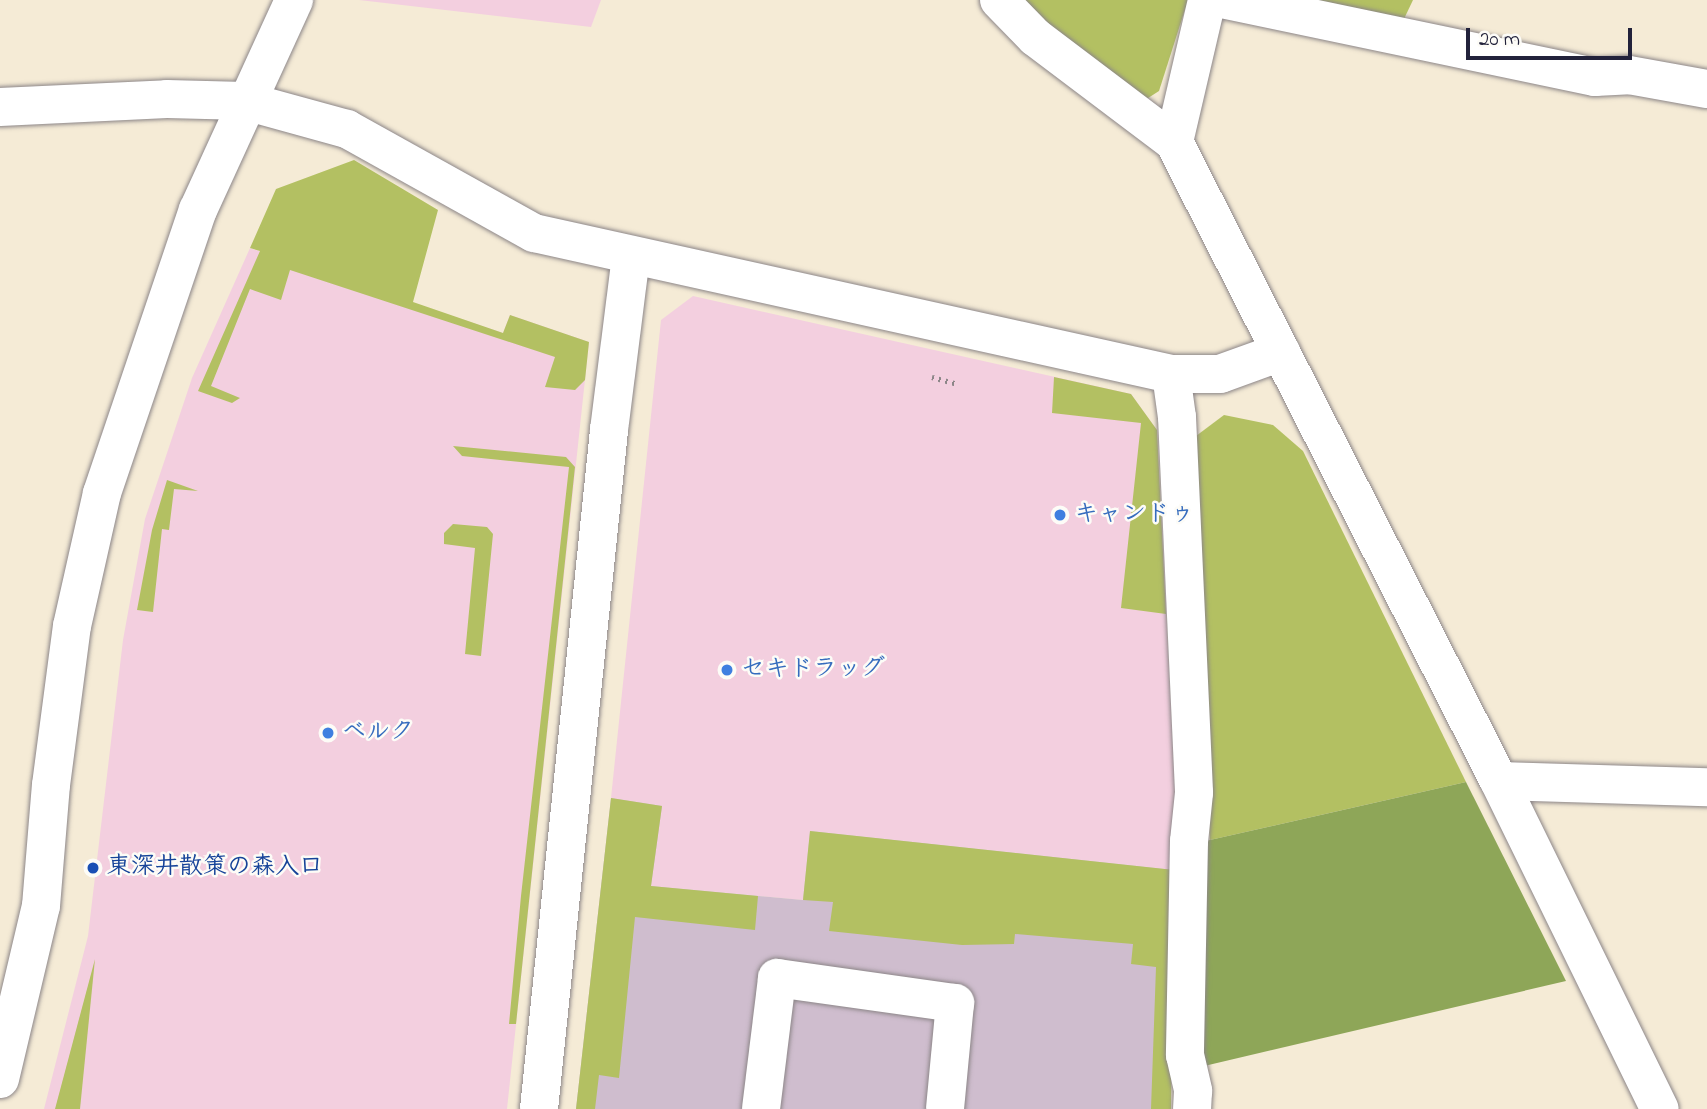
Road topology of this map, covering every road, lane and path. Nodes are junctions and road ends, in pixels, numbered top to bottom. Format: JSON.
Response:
{"nodes":[{"id":1,"x":294,"y":0,"type":"edge"},
{"id":2,"x":999,"y":0,"type":"edge"},
{"id":3,"x":1207,"y":0,"type":"edge"},
{"id":4,"x":1226,"y":0,"type":"edge"},
{"id":5,"x":1707,"y":89,"type":"edge"},
{"id":6,"x":245,"y":102,"type":"junction"},
{"id":7,"x":0,"y":107,"type":"edge"},
{"id":8,"x":1174,"y":142,"type":"junction"},
{"id":9,"x":631,"y":255,"type":"junction"},
{"id":10,"x":1281,"y":352,"type":"junction"},
{"id":11,"x":1171,"y":374,"type":"junction"},
{"id":12,"x":932,"y":377,"type":"dead end"},
{"id":13,"x":958,"y":384,"type":"dead end"},
{"id":14,"x":1499,"y":780,"type":"junction"},
{"id":15,"x":1707,"y":787,"type":"edge"},
{"id":16,"x":13,"y":973,"type":"edge"},
{"id":17,"x":0,"y":1079,"type":"edge"},
{"id":18,"x":539,"y":1109,"type":"edge"},
{"id":19,"x":761,"y":1109,"type":"edge"},
{"id":20,"x":945,"y":1109,"type":"edge"},
{"id":21,"x":1192,"y":1109,"type":"edge"},
{"id":22,"x":1660,"y":1109,"type":"edge"}],
"edges":[{"from":1,"to":6,"type":"street"},
{"from":2,"to":8,"type":"street"},
{"from":3,"to":8,"type":"street"},
{"from":4,"to":5,"type":"street"},
{"from":6,"to":7,"type":"street"},
{"from":6,"to":9,"type":"street"},
{"from":6,"to":16,"type":"street"},
{"from":8,"to":10,"type":"street"},
{"from":9,"to":11,"type":"street"},
{"from":9,"to":18,"type":"street"},
{"from":10,"to":11,"type":"street"},
{"from":10,"to":14,"type":"street"},
{"from":11,"to":21,"type":"street"},
{"from":12,"to":13,"type":"path"},
{"from":14,"to":15,"type":"street"},
{"from":14,"to":22,"type":"street"},
{"from":16,"to":17,"type":"street"},
{"from":19,"to":20,"type":"street"}]}
